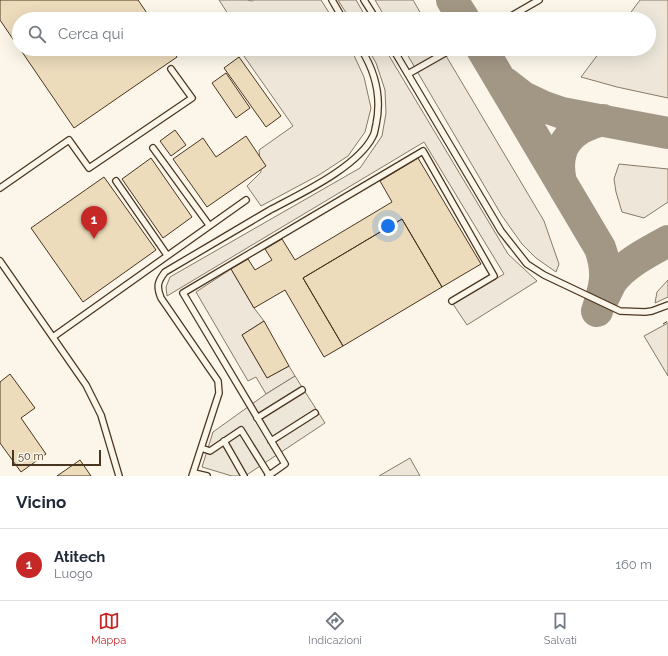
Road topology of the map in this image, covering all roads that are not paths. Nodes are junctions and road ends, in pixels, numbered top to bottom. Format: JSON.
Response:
{"nodes":[{"id":1,"x":332,"y":0,"type":"edge"},
{"id":2,"x":364,"y":0,"type":"edge"},
{"id":3,"x":539,"y":0,"type":"edge"},
{"id":4,"x":529,"y":2,"type":"edge"},
{"id":5,"x":339,"y":12,"type":"edge"},
{"id":6,"x":372,"y":12,"type":"edge"},
{"id":7,"x":515,"y":12,"type":"edge"},
{"id":8,"x":366,"y":56,"type":"edge"},
{"id":9,"x":397,"y":56,"type":"edge"},
{"id":10,"x":440,"y":56,"type":"edge"},
{"id":11,"x":171,"y":69,"type":"dead end"},
{"id":12,"x":408,"y":74,"type":"junction"},
{"id":13,"x":153,"y":148,"type":"dead end"},
{"id":14,"x":116,"y":181,"type":"dead end"},
{"id":15,"x":0,"y":188,"type":"edge"},
{"id":16,"x":246,"y":200,"type":"dead end"},
{"id":17,"x":209,"y":226,"type":"junction"},
{"id":18,"x":167,"y":255,"type":"junction"},
{"id":19,"x":0,"y":261,"type":"edge"},
{"id":20,"x":452,"y":301,"type":"dead end"},
{"id":21,"x":668,"y":305,"type":"edge"},
{"id":22,"x":53,"y":337,"type":"junction"},
{"id":23,"x":302,"y":390,"type":"dead end"},
{"id":24,"x":315,"y":413,"type":"dead end"},
{"id":25,"x":258,"y":418,"type":"junction"},
{"id":26,"x":224,"y":441,"type":"junction"},
{"id":27,"x":271,"y":441,"type":"junction"},
{"id":28,"x":201,"y":448,"type":"junction"},
{"id":29,"x":193,"y":474,"type":"edge"},
{"id":30,"x":119,"y":476,"type":"edge"},
{"id":31,"x":207,"y":476,"type":"edge"},
{"id":32,"x":244,"y":476,"type":"edge"},
{"id":33,"x":268,"y":476,"type":"edge"}],
"edges":[{"from":1,"to":5,"type":"lane"},
{"from":2,"to":6,"type":"lane"},
{"from":3,"to":4,"type":"lane"},
{"from":4,"to":7,"type":"lane"},
{"from":8,"to":28,"type":"lane"},
{"from":9,"to":12,"type":"lane"},
{"from":10,"to":12,"type":"lane"},
{"from":11,"to":15,"type":"lane"},
{"from":12,"to":21,"type":"lane"},
{"from":13,"to":17,"type":"lane"},
{"from":14,"to":18,"type":"lane"},
{"from":16,"to":17,"type":"lane"},
{"from":17,"to":18,"type":"lane"},
{"from":18,"to":22,"type":"lane"},
{"from":19,"to":22,"type":"lane"},
{"from":20,"to":25,"type":"lane"},
{"from":22,"to":30,"type":"lane"},
{"from":23,"to":25,"type":"lane"},
{"from":24,"to":27,"type":"lane"},
{"from":25,"to":27,"type":"lane"},
{"from":26,"to":28,"type":"lane"},
{"from":26,"to":32,"type":"lane"},
{"from":26,"to":33,"type":"lane"},
{"from":27,"to":33,"type":"lane"},
{"from":28,"to":29,"type":"lane"},
{"from":29,"to":31,"type":"lane"}]}
